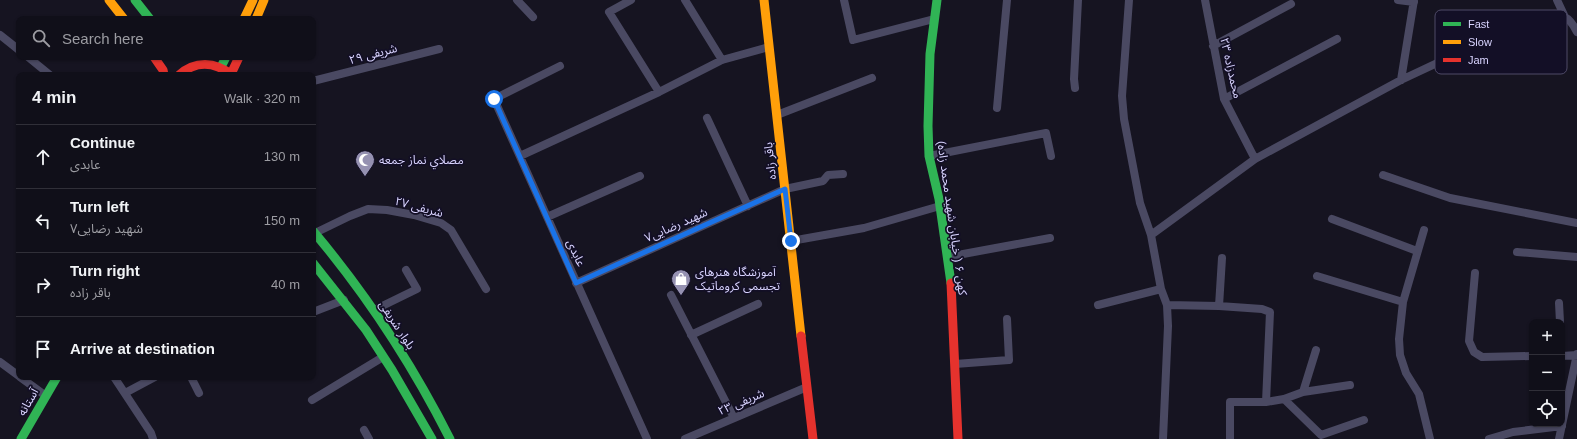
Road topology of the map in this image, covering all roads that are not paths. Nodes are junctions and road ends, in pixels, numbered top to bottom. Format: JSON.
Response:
{"nodes":[{"id":1,"x":109,"y":0,"type":"edge"},
{"id":2,"x":135,"y":0,"type":"edge"},
{"id":3,"x":253,"y":0,"type":"edge"},
{"id":4,"x":264,"y":0,"type":"edge"},
{"id":5,"x":517,"y":0,"type":"edge"},
{"id":6,"x":630,"y":0,"type":"edge"},
{"id":7,"x":685,"y":0,"type":"edge"},
{"id":8,"x":764,"y":0,"type":"edge"},
{"id":9,"x":844,"y":0,"type":"edge"},
{"id":10,"x":937,"y":0,"type":"edge"},
{"id":11,"x":1007,"y":0,"type":"edge"},
{"id":12,"x":1078,"y":0,"type":"edge"},
{"id":13,"x":1129,"y":0,"type":"edge"},
{"id":14,"x":1205,"y":0,"type":"edge"},
{"id":15,"x":1398,"y":0,"type":"edge"},
{"id":16,"x":1557,"y":0,"type":"edge"},
{"id":17,"x":1414,"y":1,"type":"edge"},
{"id":18,"x":1291,"y":4,"type":"dead end"},
{"id":19,"x":1562,"y":10,"type":"edge"},
{"id":20,"x":122,"y":16,"type":"edge"},
{"id":21,"x":148,"y":16,"type":"edge"},
{"id":22,"x":245,"y":16,"type":"edge"},
{"id":23,"x":257,"y":16,"type":"edge"},
{"id":24,"x":533,"y":17,"type":"dead end"},
{"id":25,"x":1567,"y":18,"type":"edge"},
{"id":26,"x":934,"y":19,"type":"junction"},
{"id":27,"x":1577,"y":32,"type":"edge"},
{"id":28,"x":0,"y":35,"type":"edge"},
{"id":29,"x":1337,"y":39,"type":"dead end"},
{"id":30,"x":1213,"y":46,"type":"junction"},
{"id":31,"x":769,"y":47,"type":"junction"},
{"id":32,"x":16,"y":48,"type":"edge"},
{"id":33,"x":439,"y":49,"type":"dead end"},
{"id":34,"x":32,"y":60,"type":"edge"},
{"id":35,"x":156,"y":60,"type":"edge"},
{"id":36,"x":194,"y":60,"type":"edge"},
{"id":37,"x":224,"y":60,"type":"edge"},
{"id":38,"x":238,"y":60,"type":"edge"},
{"id":39,"x":722,"y":60,"type":"junction"},
{"id":40,"x":199,"y":64,"type":"junction"},
{"id":41,"x":1435,"y":64,"type":"edge"},
{"id":42,"x":560,"y":66,"type":"dead end"},
{"id":43,"x":221,"y":67,"type":"junction"},
{"id":44,"x":46,"y":72,"type":"edge"},
{"id":45,"x":163,"y":72,"type":"edge"},
{"id":46,"x":183,"y":72,"type":"edge"},
{"id":47,"x":227,"y":72,"type":"edge"},
{"id":48,"x":232,"y":72,"type":"edge"},
{"id":49,"x":872,"y":78,"type":"dead end"},
{"id":50,"x":1400,"y":80,"type":"junction"},
{"id":51,"x":316,"y":81,"type":"edge"},
{"id":52,"x":1075,"y":88,"type":"dead end"},
{"id":53,"x":659,"y":92,"type":"junction"},
{"id":54,"x":1224,"y":99,"type":"junction"},
{"id":55,"x":997,"y":108,"type":"dead end"},
{"id":56,"x":777,"y":115,"type":"junction"},
{"id":57,"x":707,"y":118,"type":"dead end"},
{"id":58,"x":520,"y":156,"type":"junction"},
{"id":59,"x":929,"y":156,"type":"junction"},
{"id":60,"x":1051,"y":156,"type":"dead end"},
{"id":61,"x":1254,"y":159,"type":"junction"},
{"id":62,"x":843,"y":174,"type":"dead end"},
{"id":63,"x":1383,"y":174,"type":"dead end"},
{"id":64,"x":640,"y":176,"type":"dead end"},
{"id":65,"x":785,"y":189,"type":"junction"},
{"id":66,"x":748,"y":206,"type":"junction"},
{"id":67,"x":940,"y":206,"type":"junction"},
{"id":68,"x":547,"y":217,"type":"junction"},
{"id":69,"x":1332,"y":219,"type":"dead end"},
{"id":70,"x":1577,"y":223,"type":"edge"},
{"id":71,"x":1424,"y":230,"type":"dead end"},
{"id":72,"x":316,"y":231,"type":"edge"},
{"id":73,"x":316,"y":234,"type":"edge"},
{"id":74,"x":1151,"y":235,"type":"junction"},
{"id":75,"x":1050,"y":238,"type":"dead end"},
{"id":76,"x":791,"y":241,"type":"junction"},
{"id":77,"x":1417,"y":252,"type":"junction"},
{"id":78,"x":1517,"y":252,"type":"dead end"},
{"id":79,"x":947,"y":257,"type":"junction"},
{"id":80,"x":1577,"y":257,"type":"edge"},
{"id":81,"x":1222,"y":258,"type":"dead end"},
{"id":82,"x":316,"y":266,"type":"edge"},
{"id":83,"x":406,"y":270,"type":"dead end"},
{"id":84,"x":1475,"y":273,"type":"dead end"},
{"id":85,"x":1317,"y":276,"type":"dead end"},
{"id":86,"x":576,"y":283,"type":"junction"},
{"id":87,"x":486,"y":289,"type":"dead end"},
{"id":88,"x":1161,"y":289,"type":"junction"},
{"id":89,"x":671,"y":295,"type":"dead end"},
{"id":90,"x":344,"y":300,"type":"junction"},
{"id":91,"x":1403,"y":302,"type":"junction"},
{"id":92,"x":1559,"y":303,"type":"dead end"},
{"id":93,"x":758,"y":304,"type":"dead end"},
{"id":94,"x":1098,"y":305,"type":"dead end"},
{"id":95,"x":1166,"y":305,"type":"junction"},
{"id":96,"x":1219,"y":306,"type":"junction"},
{"id":97,"x":374,"y":310,"type":"junction"},
{"id":98,"x":316,"y":311,"type":"edge"},
{"id":99,"x":1007,"y":319,"type":"dead end"},
{"id":100,"x":1560,"y":319,"type":"edge"},
{"id":101,"x":691,"y":334,"type":"junction"},
{"id":102,"x":1316,"y":350,"type":"dead end"},
{"id":103,"x":1577,"y":355,"type":"edge"},
{"id":104,"x":1529,"y":356,"type":"edge"},
{"id":105,"x":1565,"y":356,"type":"edge"},
{"id":106,"x":383,"y":357,"type":"junction"},
{"id":107,"x":0,"y":362,"type":"edge"},
{"id":108,"x":955,"y":364,"type":"junction"},
{"id":109,"x":16,"y":374,"type":"edge"},
{"id":110,"x":24,"y":380,"type":"edge"},
{"id":111,"x":55,"y":380,"type":"edge"},
{"id":112,"x":116,"y":380,"type":"edge"},
{"id":113,"x":149,"y":380,"type":"edge"},
{"id":114,"x":192,"y":380,"type":"edge"},
{"id":115,"x":1350,"y":385,"type":"dead end"},
{"id":116,"x":807,"y":387,"type":"junction"},
{"id":117,"x":1303,"y":392,"type":"junction"},
{"id":118,"x":125,"y":393,"type":"junction"},
{"id":119,"x":199,"y":393,"type":"dead end"},
{"id":120,"x":46,"y":396,"type":"junction"},
{"id":121,"x":1284,"y":399,"type":"junction"},
{"id":122,"x":312,"y":400,"type":"dead end"},
{"id":123,"x":1266,"y":402,"type":"junction"},
{"id":124,"x":1565,"y":412,"type":"edge"},
{"id":125,"x":734,"y":418,"type":"junction"},
{"id":126,"x":1364,"y":420,"type":"dead end"},
{"id":127,"x":1554,"y":427,"type":"edge"},
{"id":128,"x":1562,"y":427,"type":"edge"},
{"id":129,"x":364,"y":430,"type":"dead end"},
{"id":130,"x":22,"y":438,"type":"edge"},
{"id":131,"x":153,"y":439,"type":"edge"},
{"id":132,"x":369,"y":439,"type":"edge"},
{"id":133,"x":432,"y":439,"type":"edge"},
{"id":134,"x":450,"y":439,"type":"edge"},
{"id":135,"x":647,"y":439,"type":"edge"},
{"id":136,"x":684,"y":439,"type":"edge"},
{"id":137,"x":813,"y":439,"type":"edge"},
{"id":138,"x":958,"y":439,"type":"edge"},
{"id":139,"x":1164,"y":439,"type":"edge"},
{"id":140,"x":1230,"y":439,"type":"edge"},
{"id":141,"x":1430,"y":439,"type":"edge"},
{"id":142,"x":1489,"y":439,"type":"edge"},
{"id":143,"x":1559,"y":439,"type":"edge"}],
"edges":[{"from":1,"to":20,"type":"street"},
{"from":2,"to":21,"type":"street"},
{"from":3,"to":22,"type":"street"},
{"from":4,"to":23,"type":"street"},
{"from":5,"to":24,"type":"street"},
{"from":6,"to":53,"type":"street"},
{"from":7,"to":39,"type":"street"},
{"from":8,"to":31,"type":"street","name":"باقر زاده"},
{"from":9,"to":26,"type":"street"},
{"from":10,"to":26,"type":"street","name":"کهن ۶ ( خیابان شهید محمد زاده)"},
{"from":11,"to":55,"type":"street"},
{"from":12,"to":52,"type":"street"},
{"from":13,"to":74,"type":"street"},
{"from":14,"to":30,"type":"street","name":"محمدزاده ۲۳"},
{"from":15,"to":17,"type":"street"},
{"from":16,"to":19,"type":"street"},
{"from":17,"to":50,"type":"street"},
{"from":18,"to":30,"type":"street"},
{"from":25,"to":27,"type":"street"},
{"from":26,"to":59,"type":"street","name":"کهن ۶ ( خیابان شهید محمد زاده)"},
{"from":28,"to":32,"type":"street"},
{"from":29,"to":54,"type":"street"},
{"from":30,"to":54,"type":"street","name":"محمدزاده ۲۳"},
{"from":31,"to":39,"type":"street"},
{"from":31,"to":56,"type":"street","name":"باقر زاده"},
{"from":33,"to":51,"type":"street","name":"شریفی ۲۹"},
{"from":34,"to":44,"type":"street"},
{"from":35,"to":45,"type":"street"},
{"from":36,"to":40,"type":"street"},
{"from":37,"to":43,"type":"street"},
{"from":38,"to":48,"type":"street"},
{"from":39,"to":53,"type":"street"},
{"from":40,"to":43,"type":"street"},
{"from":40,"to":46,"type":"street"},
{"from":41,"to":50,"type":"street"},
{"from":42,"to":58,"type":"street","name":"عابدی"},
{"from":43,"to":47,"type":"street"},
{"from":49,"to":56,"type":"street"},
{"from":50,"to":61,"type":"street"},
{"from":53,"to":58,"type":"street"},
{"from":54,"to":61,"type":"street","name":"محمدزاده ۲۳"},
{"from":56,"to":65,"type":"street","name":"باقر زاده"},
{"from":57,"to":66,"type":"street"},
{"from":58,"to":68,"type":"street","name":"عابدی"},
{"from":59,"to":60,"type":"street"},
{"from":59,"to":67,"type":"street","name":"کهن ۶ ( خیابان شهید محمد زاده)"},
{"from":61,"to":74,"type":"street"},
{"from":62,"to":65,"type":"street","name":"شهید رضایی۷"},
{"from":63,"to":70,"type":"street"},
{"from":64,"to":68,"type":"street"},
{"from":65,"to":66,"type":"street","name":"شهید رضایی۷"},
{"from":65,"to":76,"type":"street","name":"باقر زاده"},
{"from":66,"to":86,"type":"street","name":"شهید رضایی۷"},
{"from":67,"to":76,"type":"street"},
{"from":67,"to":79,"type":"street","name":"کهن ۶ ( خیابان شهید محمد زاده)"},
{"from":68,"to":86,"type":"street","name":"عابدی"},
{"from":69,"to":77,"type":"street"},
{"from":71,"to":77,"type":"street"},
{"from":72,"to":87,"type":"street","name":"شریفی ۲۷"},
{"from":73,"to":97,"type":"street","name":"بلوار شریفی"},
{"from":74,"to":88,"type":"street"},
{"from":75,"to":79,"type":"street"},
{"from":76,"to":116,"type":"street","name":"باقر زاده"},
{"from":77,"to":91,"type":"street"},
{"from":78,"to":80,"type":"street"},
{"from":79,"to":108,"type":"street","name":"کهن ۶ ( خیابان شهید محمد زاده)"},
{"from":81,"to":96,"type":"street"},
{"from":82,"to":90,"type":"street"},
{"from":83,"to":97,"type":"street"},
{"from":84,"to":104,"type":"street"},
{"from":85,"to":91,"type":"street"},
{"from":86,"to":135,"type":"street","name":"عابدی"},
{"from":88,"to":94,"type":"street"},
{"from":88,"to":95,"type":"street"},
{"from":89,"to":101,"type":"street"},
{"from":90,"to":98,"type":"street"},
{"from":90,"to":106,"type":"street"},
{"from":91,"to":141,"type":"street"},
{"from":92,"to":100,"type":"street"},
{"from":93,"to":101,"type":"street"},
{"from":95,"to":96,"type":"street"},
{"from":95,"to":139,"type":"street"},
{"from":96,"to":123,"type":"street"},
{"from":97,"to":134,"type":"street","name":"بلوار شریفی"},
{"from":99,"to":108,"type":"street"},
{"from":101,"to":125,"type":"street"},
{"from":102,"to":117,"type":"street"},
{"from":103,"to":105,"type":"street"},
{"from":103,"to":124,"type":"street"},
{"from":106,"to":122,"type":"street"},
{"from":106,"to":133,"type":"street"},
{"from":107,"to":109,"type":"street"},
{"from":108,"to":138,"type":"street","name":"کهن ۶ ( خیابان شهید محمد زاده)"},
{"from":110,"to":120,"type":"street"},
{"from":111,"to":120,"type":"street","name":"آستانه"},
{"from":112,"to":118,"type":"street"},
{"from":113,"to":118,"type":"street"},
{"from":114,"to":119,"type":"street"},
{"from":115,"to":117,"type":"street"},
{"from":116,"to":125,"type":"street","name":"شریفی ۲۳"},
{"from":116,"to":137,"type":"street","name":"باقر زاده"},
{"from":117,"to":121,"type":"street"},
{"from":118,"to":131,"type":"street"},
{"from":120,"to":130,"type":"street","name":"آستانه"},
{"from":121,"to":123,"type":"street"},
{"from":121,"to":126,"type":"street"},
{"from":123,"to":140,"type":"street"},
{"from":125,"to":136,"type":"street","name":"شریفی ۲۳"},
{"from":127,"to":142,"type":"street"},
{"from":128,"to":143,"type":"street"},
{"from":129,"to":132,"type":"street"}]}
